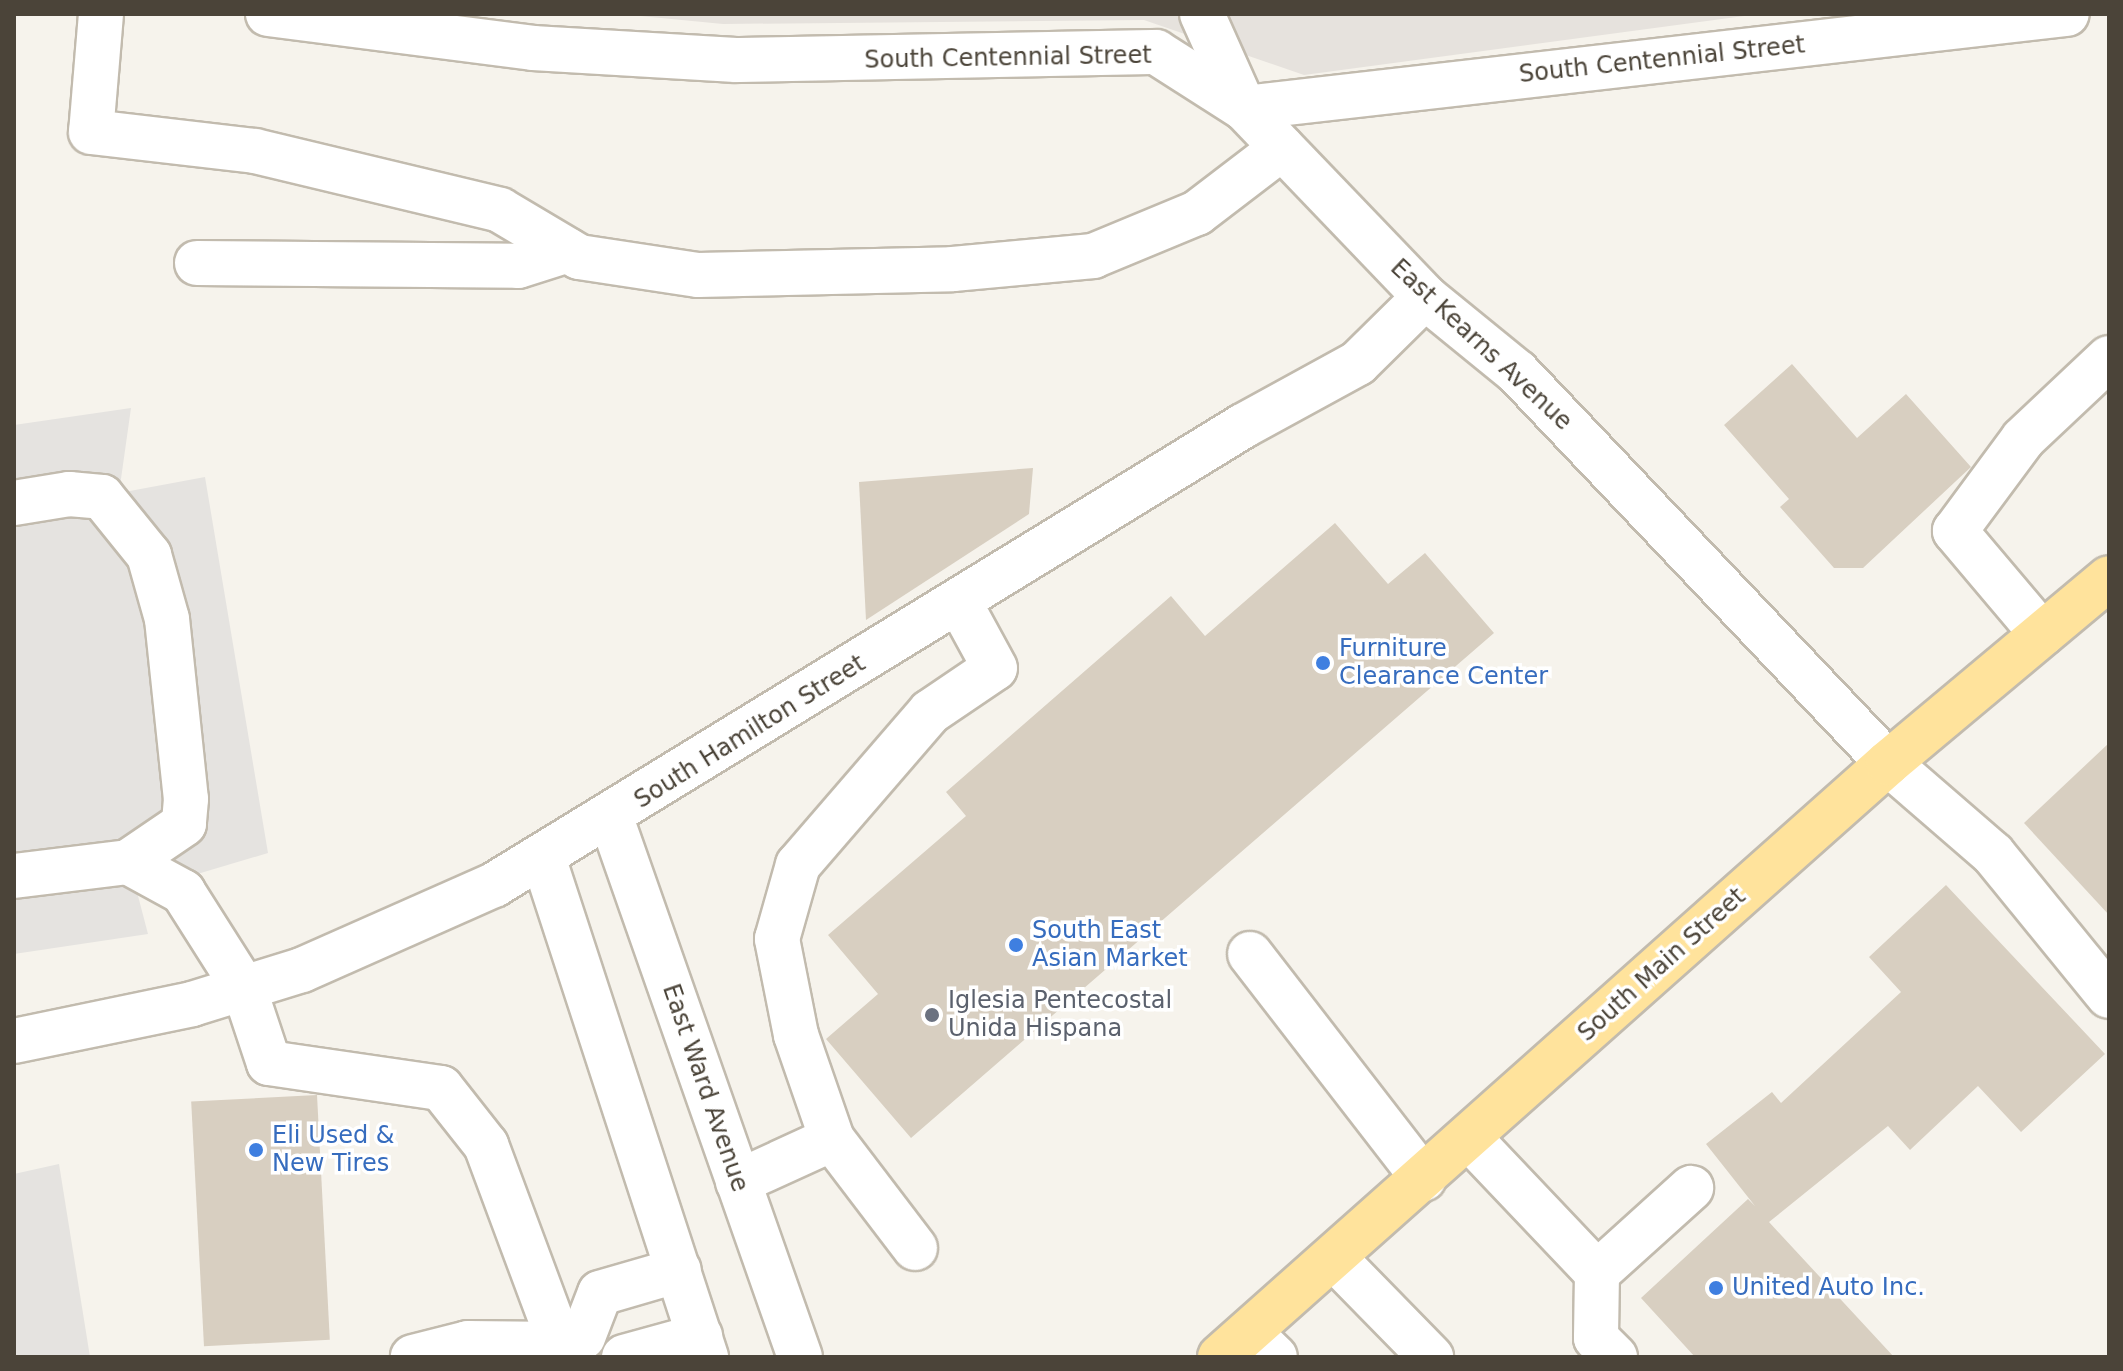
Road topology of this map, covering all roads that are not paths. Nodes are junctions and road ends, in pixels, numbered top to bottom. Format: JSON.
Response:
{"nodes":[{"id":1,"x":101,"y":14,"type":"edge"},
{"id":2,"x":268,"y":14,"type":"edge"},
{"id":3,"x":1202,"y":14,"type":"edge"},
{"id":4,"x":2067,"y":14,"type":"edge"},
{"id":5,"x":1244,"y":108,"type":"junction"},
{"id":6,"x":1282,"y":148,"type":"junction"},
{"id":7,"x":568,"y":250,"type":"junction"},
{"id":8,"x":197,"y":263,"type":"dead end"},
{"id":9,"x":1425,"y":297,"type":"junction"},
{"id":10,"x":2109,"y":358,"type":"edge"},
{"id":11,"x":14,"y":503,"type":"edge"},
{"id":12,"x":2109,"y":578,"type":"edge"},
{"id":13,"x":959,"y":602,"type":"junction"},
{"id":14,"x":2042,"y":634,"type":"junction"},
{"id":15,"x":1888,"y":763,"type":"junction"},
{"id":16,"x":611,"y":818,"type":"junction"},
{"id":17,"x":543,"y":857,"type":"junction"},
{"id":18,"x":128,"y":862,"type":"junction"},
{"id":19,"x":14,"y":876,"type":"edge"},
{"id":20,"x":1250,"y":954,"type":"dead end"},
{"id":21,"x":244,"y":988,"type":"junction"},
{"id":22,"x":2109,"y":996,"type":"edge"},
{"id":23,"x":14,"y":1041,"type":"edge"},
{"id":24,"x":1469,"y":1138,"type":"junction"},
{"id":25,"x":832,"y":1139,"type":"junction"},
{"id":26,"x":1424,"y":1179,"type":"junction"},
{"id":27,"x":738,"y":1182,"type":"junction"},
{"id":28,"x":1691,"y":1188,"type":"dead end"},
{"id":29,"x":915,"y":1248,"type":"dead end"},
{"id":30,"x":1334,"y":1258,"type":"junction"},
{"id":31,"x":679,"y":1270,"type":"junction"},
{"id":32,"x":1597,"y":1273,"type":"junction"},
{"id":33,"x":703,"y":1346,"type":"edge"},
{"id":34,"x":580,"y":1349,"type":"edge"},
{"id":35,"x":1248,"y":1349,"type":"edge"},
{"id":36,"x":413,"y":1357,"type":"edge"},
{"id":37,"x":624,"y":1357,"type":"edge"},
{"id":38,"x":800,"y":1357,"type":"edge"},
{"id":39,"x":1431,"y":1357,"type":"edge"},
{"id":40,"x":1615,"y":1357,"type":"edge"}],
"edges":[{"from":1,"to":7,"type":"street"},
{"from":2,"to":5,"type":"street","name":"South Centennial Street"},
{"from":3,"to":5,"type":"street","name":"East Kearns Avenue"},
{"from":4,"to":5,"type":"street","name":"South Centennial Street"},
{"from":5,"to":6,"type":"street","name":"East Kearns Avenue"},
{"from":6,"to":7,"type":"street"},
{"from":6,"to":9,"type":"street","name":"East Kearns Avenue"},
{"from":7,"to":8,"type":"street"},
{"from":9,"to":13,"type":"street","name":"South Hamilton Street"},
{"from":9,"to":15,"type":"street","name":"East Kearns Avenue"},
{"from":10,"to":14,"type":"street"},
{"from":11,"to":18,"type":"street"},
{"from":12,"to":14,"type":"main road","name":"South Main Street"},
{"from":13,"to":16,"type":"street","name":"South Hamilton Street"},
{"from":13,"to":25,"type":"street"},
{"from":14,"to":15,"type":"main road","name":"South Main Street"},
{"from":15,"to":22,"type":"street","name":"East Kearns Avenue"},
{"from":15,"to":24,"type":"main road","name":"South Main Street"},
{"from":16,"to":17,"type":"street","name":"South Hamilton Street"},
{"from":16,"to":27,"type":"street","name":"East Ward Avenue"},
{"from":17,"to":21,"type":"street","name":"South Hamilton Street"},
{"from":17,"to":31,"type":"street"},
{"from":18,"to":19,"type":"street"},
{"from":18,"to":21,"type":"street"},
{"from":20,"to":26,"type":"street"},
{"from":21,"to":23,"type":"street","name":"South Hamilton Street"},
{"from":21,"to":34,"type":"street"},
{"from":24,"to":26,"type":"main road","name":"South Main Street"},
{"from":24,"to":32,"type":"street"},
{"from":25,"to":27,"type":"street"},
{"from":25,"to":29,"type":"street"},
{"from":26,"to":30,"type":"main road","name":"South Main Street"},
{"from":27,"to":38,"type":"street","name":"East Ward Avenue"},
{"from":28,"to":32,"type":"street"},
{"from":30,"to":35,"type":"main road","name":"South Main Street"},
{"from":30,"to":39,"type":"street"},
{"from":31,"to":33,"type":"street"},
{"from":31,"to":34,"type":"street"},
{"from":32,"to":40,"type":"street"},
{"from":33,"to":37,"type":"street"},
{"from":34,"to":36,"type":"street"}]}
